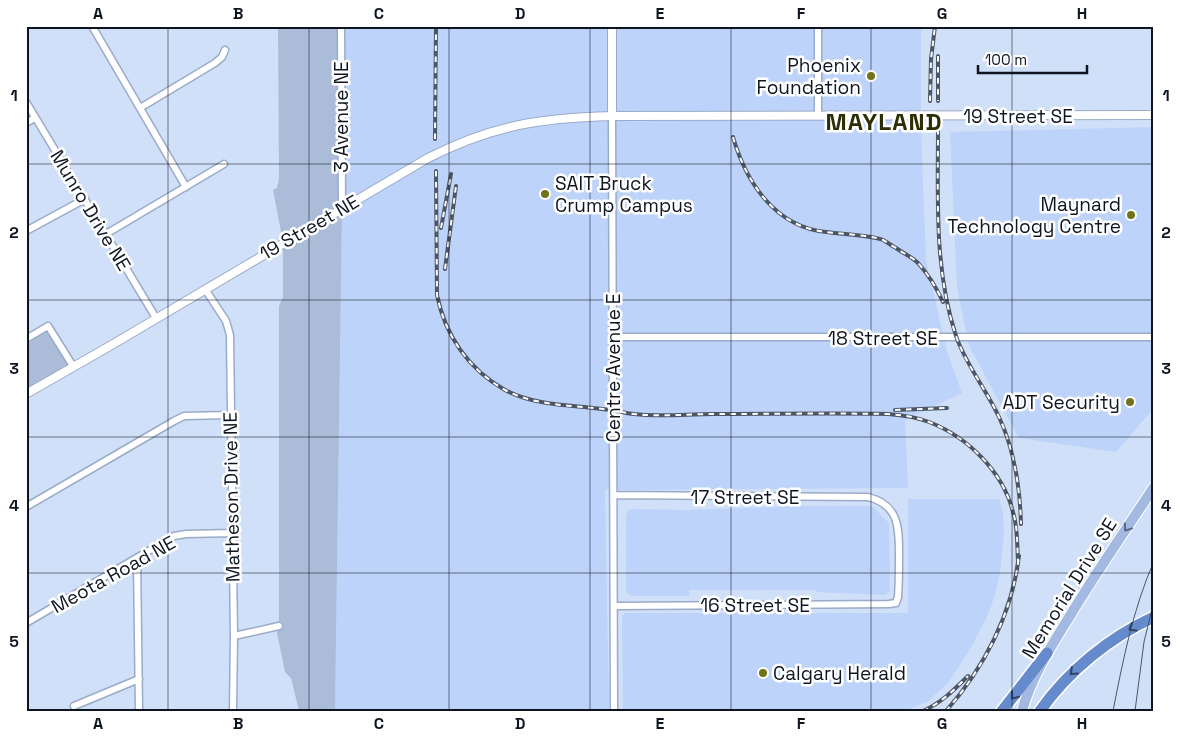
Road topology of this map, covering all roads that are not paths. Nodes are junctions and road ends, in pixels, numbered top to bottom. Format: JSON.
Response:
{"nodes":[{"id":1,"x":92,"y":26,"type":"edge"},
{"id":2,"x":341,"y":26,"type":"edge"},
{"id":3,"x":612,"y":26,"type":"edge"},
{"id":4,"x":818,"y":26,"type":"edge"},
{"id":5,"x":225,"y":50,"type":"dead end"},
{"id":6,"x":26,"y":102,"type":"edge"},
{"id":7,"x":140,"y":108,"type":"junction"},
{"id":8,"x":818,"y":115,"type":"junction"},
{"id":9,"x":1154,"y":115,"type":"edge"},
{"id":10,"x":612,"y":116,"type":"junction"},
{"id":11,"x":35,"y":118,"type":"junction"},
{"id":12,"x":26,"y":124,"type":"edge"},
{"id":13,"x":224,"y":164,"type":"dead end"},
{"id":14,"x":186,"y":187,"type":"junction"},
{"id":15,"x":85,"y":198,"type":"junction"},
{"id":16,"x":342,"y":208,"type":"junction"},
{"id":17,"x":26,"y":231,"type":"edge"},
{"id":18,"x":106,"y":234,"type":"junction"},
{"id":19,"x":205,"y":289,"type":"junction"},
{"id":20,"x":156,"y":318,"type":"junction"},
{"id":21,"x":613,"y":337,"type":"junction"},
{"id":22,"x":1154,"y":338,"type":"edge"},
{"id":23,"x":26,"y":339,"type":"edge"},
{"id":24,"x":73,"y":366,"type":"junction"},
{"id":25,"x":26,"y":394,"type":"edge"},
{"id":26,"x":230,"y":415,"type":"junction"},
{"id":27,"x":1154,"y":487,"type":"edge"},
{"id":28,"x":614,"y":495,"type":"junction"},
{"id":29,"x":26,"y":507,"type":"edge"},
{"id":30,"x":232,"y":533,"type":"junction"},
{"id":31,"x":137,"y":559,"type":"junction"},
{"id":32,"x":896,"y":603,"type":"joint"},
{"id":33,"x":614,"y":606,"type":"junction"},
{"id":34,"x":1154,"y":616,"type":"edge"},
{"id":35,"x":26,"y":623,"type":"edge"},
{"id":36,"x":279,"y":626,"type":"dead end"},
{"id":37,"x":234,"y":636,"type":"junction"},
{"id":38,"x":1047,"y":653,"type":"junction"},
{"id":39,"x":139,"y":679,"type":"junction"},
{"id":40,"x":74,"y":706,"type":"dead end"},
{"id":41,"x":139,"y":711,"type":"edge"},
{"id":42,"x":233,"y":711,"type":"edge"},
{"id":43,"x":614,"y":711,"type":"edge"},
{"id":44,"x":1002,"y":711,"type":"edge"},
{"id":45,"x":1022,"y":711,"type":"edge"},
{"id":46,"x":1040,"y":711,"type":"edge"}],
"edges":[{"from":1,"to":7,"type":"street"},
{"from":2,"to":16,"type":"street","name":"3 Avenue NE"},
{"from":3,"to":10,"type":"street","name":"Centre Avenue E"},
{"from":4,"to":8,"type":"street"},
{"from":5,"to":7,"type":"street"},
{"from":6,"to":11,"type":"street","name":"Munro Drive NE"},
{"from":7,"to":14,"type":"street"},
{"from":8,"to":9,"type":"street","name":"19 Street SE"},
{"from":8,"to":10,"type":"street","name":"19 Street SE"},
{"from":10,"to":16,"type":"street","name":"19 Street NE"},
{"from":10,"to":21,"type":"street","name":"Centre Avenue E"},
{"from":11,"to":12,"type":"street"},
{"from":11,"to":15,"type":"street","name":"Munro Drive NE"},
{"from":13,"to":14,"type":"street"},
{"from":14,"to":18,"type":"street"},
{"from":15,"to":17,"type":"street"},
{"from":15,"to":18,"type":"street","name":"Munro Drive NE"},
{"from":16,"to":19,"type":"street","name":"19 Street NE"},
{"from":18,"to":20,"type":"street","name":"Munro Drive NE"},
{"from":19,"to":20,"type":"street","name":"19 Street NE"},
{"from":19,"to":26,"type":"street","name":"Matheson Drive NE"},
{"from":20,"to":24,"type":"street","name":"19 Street NE"},
{"from":21,"to":22,"type":"street","name":"18 Street SE"},
{"from":21,"to":28,"type":"street","name":"Centre Avenue E"},
{"from":23,"to":24,"type":"street"},
{"from":24,"to":25,"type":"street","name":"19 Street NE"},
{"from":26,"to":29,"type":"street"},
{"from":26,"to":30,"type":"street","name":"Matheson Drive NE"},
{"from":27,"to":38,"type":"main road","name":"Memorial Drive SE","one_way":true},
{"from":28,"to":32,"type":"street","name":"17 Street SE"},
{"from":28,"to":33,"type":"street","name":"Centre Avenue E"},
{"from":30,"to":31,"type":"street","name":"Meota Road NE"},
{"from":30,"to":37,"type":"street","name":"Matheson Drive NE"},
{"from":31,"to":35,"type":"street","name":"Meota Road NE"},
{"from":31,"to":39,"type":"street"},
{"from":32,"to":33,"type":"street","name":"16 Street SE"},
{"from":33,"to":43,"type":"street","name":"Centre Avenue E"},
{"from":34,"to":46,"type":"highway","one_way":true},
{"from":36,"to":37,"type":"street"},
{"from":37,"to":42,"type":"street","name":"Matheson Drive NE"},
{"from":38,"to":44,"type":"highway","one_way":true},
{"from":38,"to":45,"type":"main road","name":"Memorial Drive SE"},
{"from":39,"to":40,"type":"street"},
{"from":39,"to":41,"type":"street"}]}
